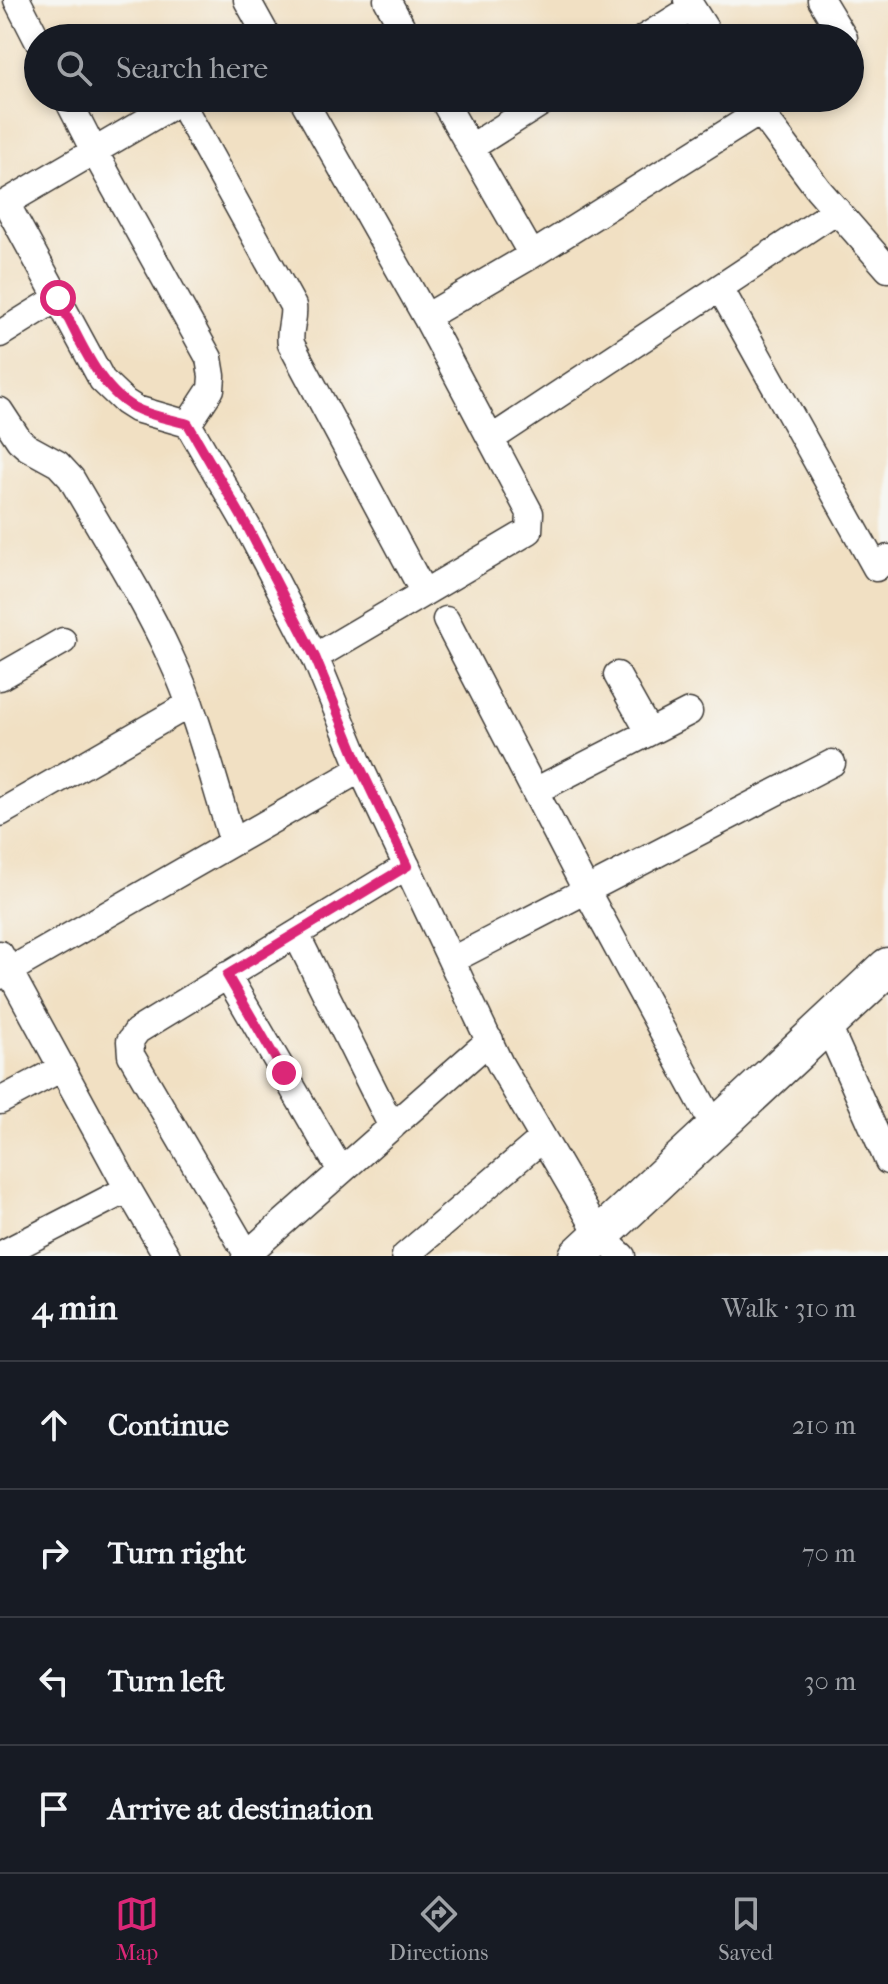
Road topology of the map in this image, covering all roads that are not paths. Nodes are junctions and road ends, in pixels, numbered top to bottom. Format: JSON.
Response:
{"nodes":[{"id":1,"x":17,"y":0,"type":"edge"},
{"id":2,"x":247,"y":0,"type":"edge"},
{"id":3,"x":387,"y":0,"type":"edge"},
{"id":4,"x":821,"y":0,"type":"edge"},
{"id":5,"x":689,"y":4,"type":"edge"},
{"id":6,"x":29,"y":24,"type":"edge"},
{"id":7,"x":260,"y":24,"type":"edge"},
{"id":8,"x":400,"y":24,"type":"edge"},
{"id":9,"x":663,"y":24,"type":"edge"},
{"id":10,"x":702,"y":24,"type":"edge"},
{"id":11,"x":836,"y":24,"type":"edge"},
{"id":12,"x":74,"y":112,"type":"edge"},
{"id":13,"x":160,"y":112,"type":"edge"},
{"id":14,"x":189,"y":112,"type":"edge"},
{"id":15,"x":310,"y":112,"type":"edge"},
{"id":16,"x":450,"y":112,"type":"edge"},
{"id":17,"x":527,"y":112,"type":"edge"},
{"id":18,"x":744,"y":112,"type":"edge"},
{"id":19,"x":760,"y":112,"type":"edge"},
{"id":20,"x":470,"y":148,"type":"junction"},
{"id":21,"x":94,"y":151,"type":"junction"},
{"id":22,"x":3,"y":198,"type":"edge"},
{"id":23,"x":837,"y":210,"type":"junction"},
{"id":24,"x":532,"y":255,"type":"junction"},
{"id":25,"x":888,"y":269,"type":"edge"},
{"id":26,"x":720,"y":288,"type":"junction"},
{"id":27,"x":58,"y":298,"type":"junction"},
{"id":28,"x":426,"y":317,"type":"junction"},
{"id":29,"x":0,"y":334,"type":"edge"},
{"id":30,"x":0,"y":411,"type":"edge"},
{"id":31,"x":188,"y":424,"type":"junction"},
{"id":32,"x":491,"y":439,"type":"junction"},
{"id":33,"x":888,"y":558,"type":"edge"},
{"id":34,"x":424,"y":593,"type":"junction"},
{"id":35,"x":446,"y":620,"type":"dead end"},
{"id":36,"x":63,"y":641,"type":"dead end"},
{"id":37,"x":315,"y":657,"type":"junction"},
{"id":38,"x":617,"y":675,"type":"dead end"},
{"id":39,"x":0,"y":677,"type":"edge"},
{"id":40,"x":190,"y":704,"type":"junction"},
{"id":41,"x":689,"y":712,"type":"dead end"},
{"id":42,"x":649,"y":732,"type":"junction"},
{"id":43,"x":832,"y":763,"type":"dead end"},
{"id":44,"x":361,"y":769,"type":"junction"},
{"id":45,"x":535,"y":791,"type":"junction"},
{"id":46,"x":0,"y":813,"type":"edge"},
{"id":47,"x":233,"y":842,"type":"junction"},
{"id":48,"x":407,"y":866,"type":"junction"},
{"id":49,"x":586,"y":890,"type":"junction"},
{"id":50,"x":296,"y":934,"type":"junction"},
{"id":51,"x":452,"y":960,"type":"junction"},
{"id":52,"x":3,"y":967,"type":"edge"},
{"id":53,"x":888,"y":967,"type":"edge"},
{"id":54,"x":227,"y":975,"type":"junction"},
{"id":55,"x":827,"y":1024,"type":"junction"},
{"id":56,"x":490,"y":1040,"type":"junction"},
{"id":57,"x":62,"y":1068,"type":"junction"},
{"id":58,"x":0,"y":1101,"type":"edge"},
{"id":59,"x":392,"y":1127,"type":"junction"},
{"id":60,"x":715,"y":1128,"type":"junction"},
{"id":61,"x":543,"y":1138,"type":"junction"},
{"id":62,"x":888,"y":1161,"type":"edge"},
{"id":63,"x":341,"y":1171,"type":"junction"},
{"id":64,"x":128,"y":1189,"type":"junction"},
{"id":65,"x":600,"y":1249,"type":"edge"},
{"id":66,"x":0,"y":1255,"type":"edge"},
{"id":67,"x":246,"y":1255,"type":"edge"},
{"id":68,"x":167,"y":1256,"type":"edge"},
{"id":69,"x":405,"y":1256,"type":"edge"}],
"edges":[{"from":1,"to":6,"type":"street"},
{"from":2,"to":7,"type":"street"},
{"from":3,"to":8,"type":"street"},
{"from":4,"to":11,"type":"street"},
{"from":5,"to":9,"type":"street"},
{"from":5,"to":10,"type":"street"},
{"from":12,"to":21,"type":"street"},
{"from":13,"to":21,"type":"street"},
{"from":14,"to":34,"type":"street"},
{"from":15,"to":28,"type":"street"},
{"from":16,"to":20,"type":"street"},
{"from":17,"to":20,"type":"street"},
{"from":18,"to":24,"type":"street"},
{"from":19,"to":23,"type":"street"},
{"from":20,"to":24,"type":"street"},
{"from":21,"to":22,"type":"street"},
{"from":21,"to":31,"type":"street"},
{"from":22,"to":27,"type":"street"},
{"from":23,"to":25,"type":"street"},
{"from":23,"to":26,"type":"street"},
{"from":24,"to":28,"type":"street"},
{"from":26,"to":32,"type":"street"},
{"from":26,"to":33,"type":"street"},
{"from":27,"to":29,"type":"street"},
{"from":27,"to":31,"type":"street"},
{"from":28,"to":32,"type":"street"},
{"from":30,"to":40,"type":"street"},
{"from":31,"to":37,"type":"street"},
{"from":32,"to":34,"type":"street"},
{"from":34,"to":37,"type":"street"},
{"from":35,"to":45,"type":"street"},
{"from":36,"to":39,"type":"street"},
{"from":37,"to":44,"type":"street"},
{"from":38,"to":42,"type":"street"},
{"from":40,"to":46,"type":"street"},
{"from":40,"to":47,"type":"street"},
{"from":41,"to":42,"type":"street"},
{"from":42,"to":45,"type":"street"},
{"from":43,"to":49,"type":"street"},
{"from":44,"to":47,"type":"street"},
{"from":44,"to":48,"type":"street"},
{"from":45,"to":49,"type":"street"},
{"from":47,"to":52,"type":"street"},
{"from":48,"to":50,"type":"street"},
{"from":48,"to":51,"type":"street"},
{"from":49,"to":51,"type":"street"},
{"from":49,"to":60,"type":"street"},
{"from":50,"to":54,"type":"street"},
{"from":50,"to":59,"type":"street"},
{"from":51,"to":56,"type":"street"},
{"from":52,"to":57,"type":"street"},
{"from":53,"to":55,"type":"street"},
{"from":54,"to":63,"type":"street"},
{"from":54,"to":67,"type":"street"},
{"from":55,"to":60,"type":"street"},
{"from":55,"to":62,"type":"street"},
{"from":56,"to":59,"type":"street"},
{"from":56,"to":61,"type":"street"},
{"from":57,"to":58,"type":"street"},
{"from":57,"to":64,"type":"street"},
{"from":59,"to":63,"type":"street"},
{"from":60,"to":65,"type":"street"},
{"from":61,"to":65,"type":"street"},
{"from":61,"to":69,"type":"street"},
{"from":63,"to":67,"type":"street"},
{"from":64,"to":66,"type":"street"},
{"from":64,"to":68,"type":"street"}]}
